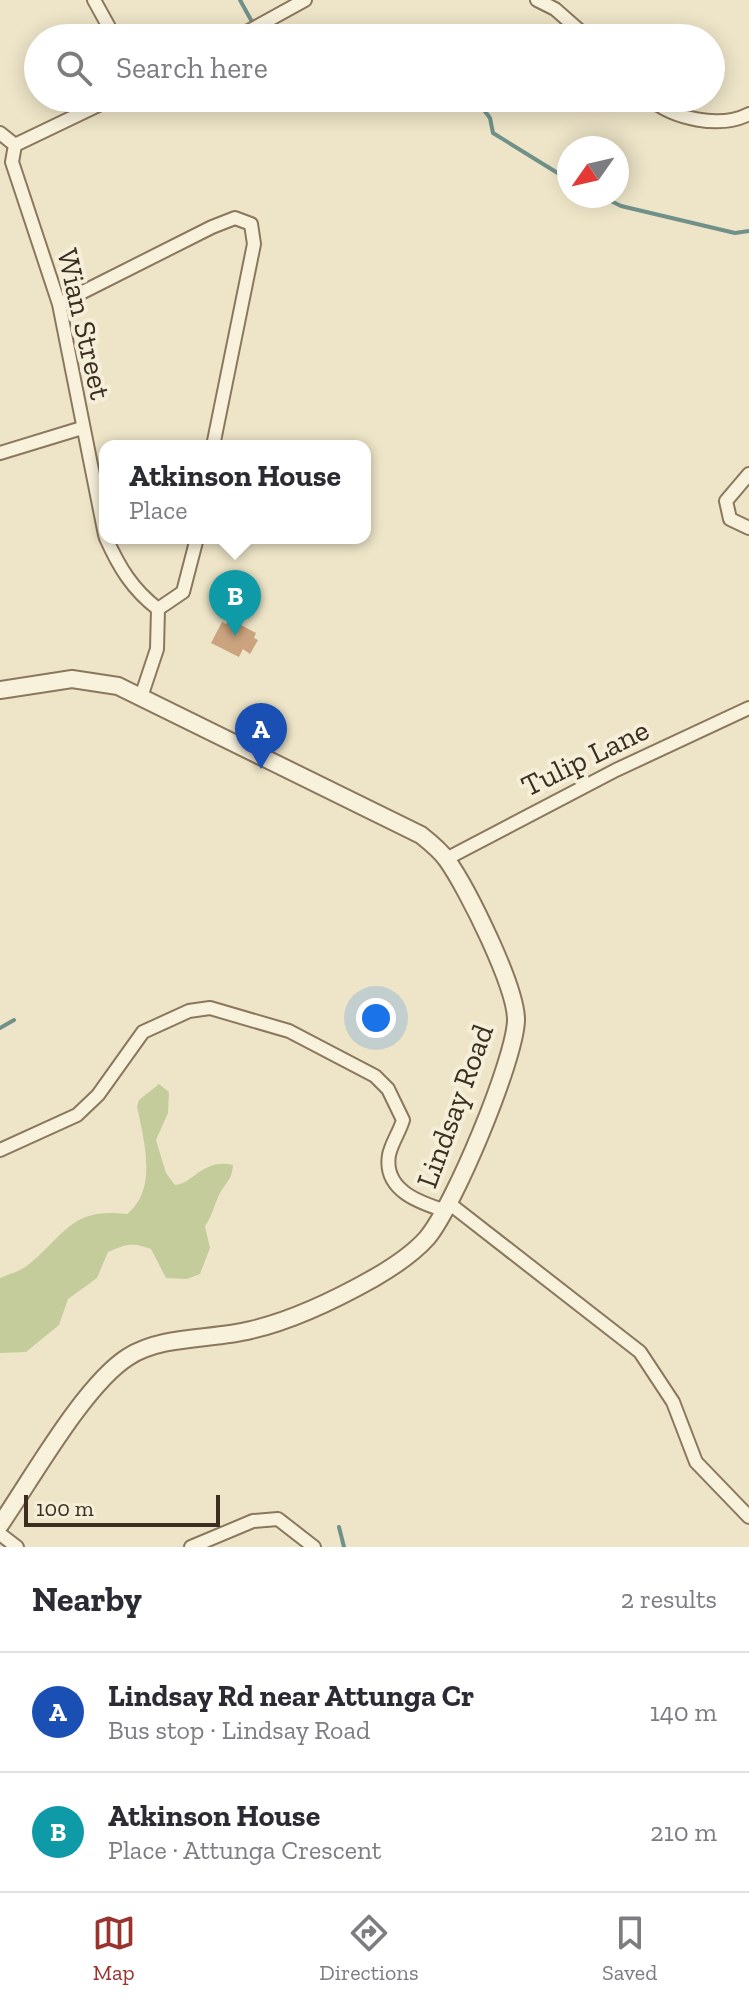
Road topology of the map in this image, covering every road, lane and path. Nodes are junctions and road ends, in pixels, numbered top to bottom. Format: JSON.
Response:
{"nodes":[{"id":1,"x":94,"y":0,"type":"edge"},
{"id":2,"x":305,"y":0,"type":"edge"},
{"id":3,"x":537,"y":0,"type":"edge"},
{"id":4,"x":107,"y":24,"type":"edge"},
{"id":5,"x":261,"y":24,"type":"edge"},
{"id":6,"x":572,"y":24,"type":"edge"},
{"id":7,"x":84,"y":112,"type":"edge"},
{"id":8,"x":678,"y":112,"type":"edge"},
{"id":9,"x":749,"y":114,"type":"edge"},
{"id":10,"x":0,"y":133,"type":"edge"},
{"id":11,"x":15,"y":145,"type":"junction"},
{"id":12,"x":59,"y":304,"type":"junction"},
{"id":13,"x":82,"y":428,"type":"junction"},
{"id":14,"x":214,"y":440,"type":"edge"},
{"id":15,"x":0,"y":453,"type":"edge"},
{"id":16,"x":749,"y":474,"type":"edge"},
{"id":17,"x":99,"y":505,"type":"edge"},
{"id":18,"x":749,"y":528,"type":"edge"},
{"id":19,"x":109,"y":544,"type":"edge"},
{"id":20,"x":195,"y":544,"type":"edge"},
{"id":21,"x":158,"y":609,"type":"junction"},
{"id":22,"x":0,"y":690,"type":"edge"},
{"id":23,"x":141,"y":697,"type":"junction"},
{"id":24,"x":749,"y":708,"type":"edge"},
{"id":25,"x":446,"y":859,"type":"junction"},
{"id":26,"x":0,"y":1150,"type":"edge"},
{"id":27,"x":448,"y":1207,"type":"junction"},
{"id":28,"x":749,"y":1517,"type":"edge"},
{"id":29,"x":0,"y":1525,"type":"edge"},
{"id":30,"x":0,"y":1534,"type":"edge"},
{"id":31,"x":17,"y":1547,"type":"edge"},
{"id":32,"x":191,"y":1547,"type":"edge"},
{"id":33,"x":314,"y":1547,"type":"edge"}],
"edges":[{"from":1,"to":4,"type":"street"},
{"from":2,"to":5,"type":"street"},
{"from":3,"to":6,"type":"street"},
{"from":7,"to":11,"type":"street"},
{"from":8,"to":9,"type":"street"},
{"from":10,"to":11,"type":"street"},
{"from":11,"to":12,"type":"street","name":"Wian Street"},
{"from":12,"to":13,"type":"street","name":"Wian Street"},
{"from":12,"to":14,"type":"street"},
{"from":13,"to":15,"type":"street"},
{"from":13,"to":17,"type":"street","name":"Wian Street"},
{"from":16,"to":18,"type":"street"},
{"from":19,"to":21,"type":"street","name":"Wian Street"},
{"from":20,"to":21,"type":"street"},
{"from":21,"to":23,"type":"street"},
{"from":22,"to":23,"type":"street","name":"Lindsay Road"},
{"from":23,"to":25,"type":"street","name":"Lindsay Road"},
{"from":24,"to":25,"type":"street","name":"Tulip Lane"},
{"from":25,"to":27,"type":"street","name":"Lindsay Road"},
{"from":26,"to":27,"type":"street"},
{"from":27,"to":28,"type":"street"},
{"from":27,"to":29,"type":"street","name":"Lindsay Road"},
{"from":30,"to":31,"type":"street"},
{"from":32,"to":33,"type":"street"}]}
